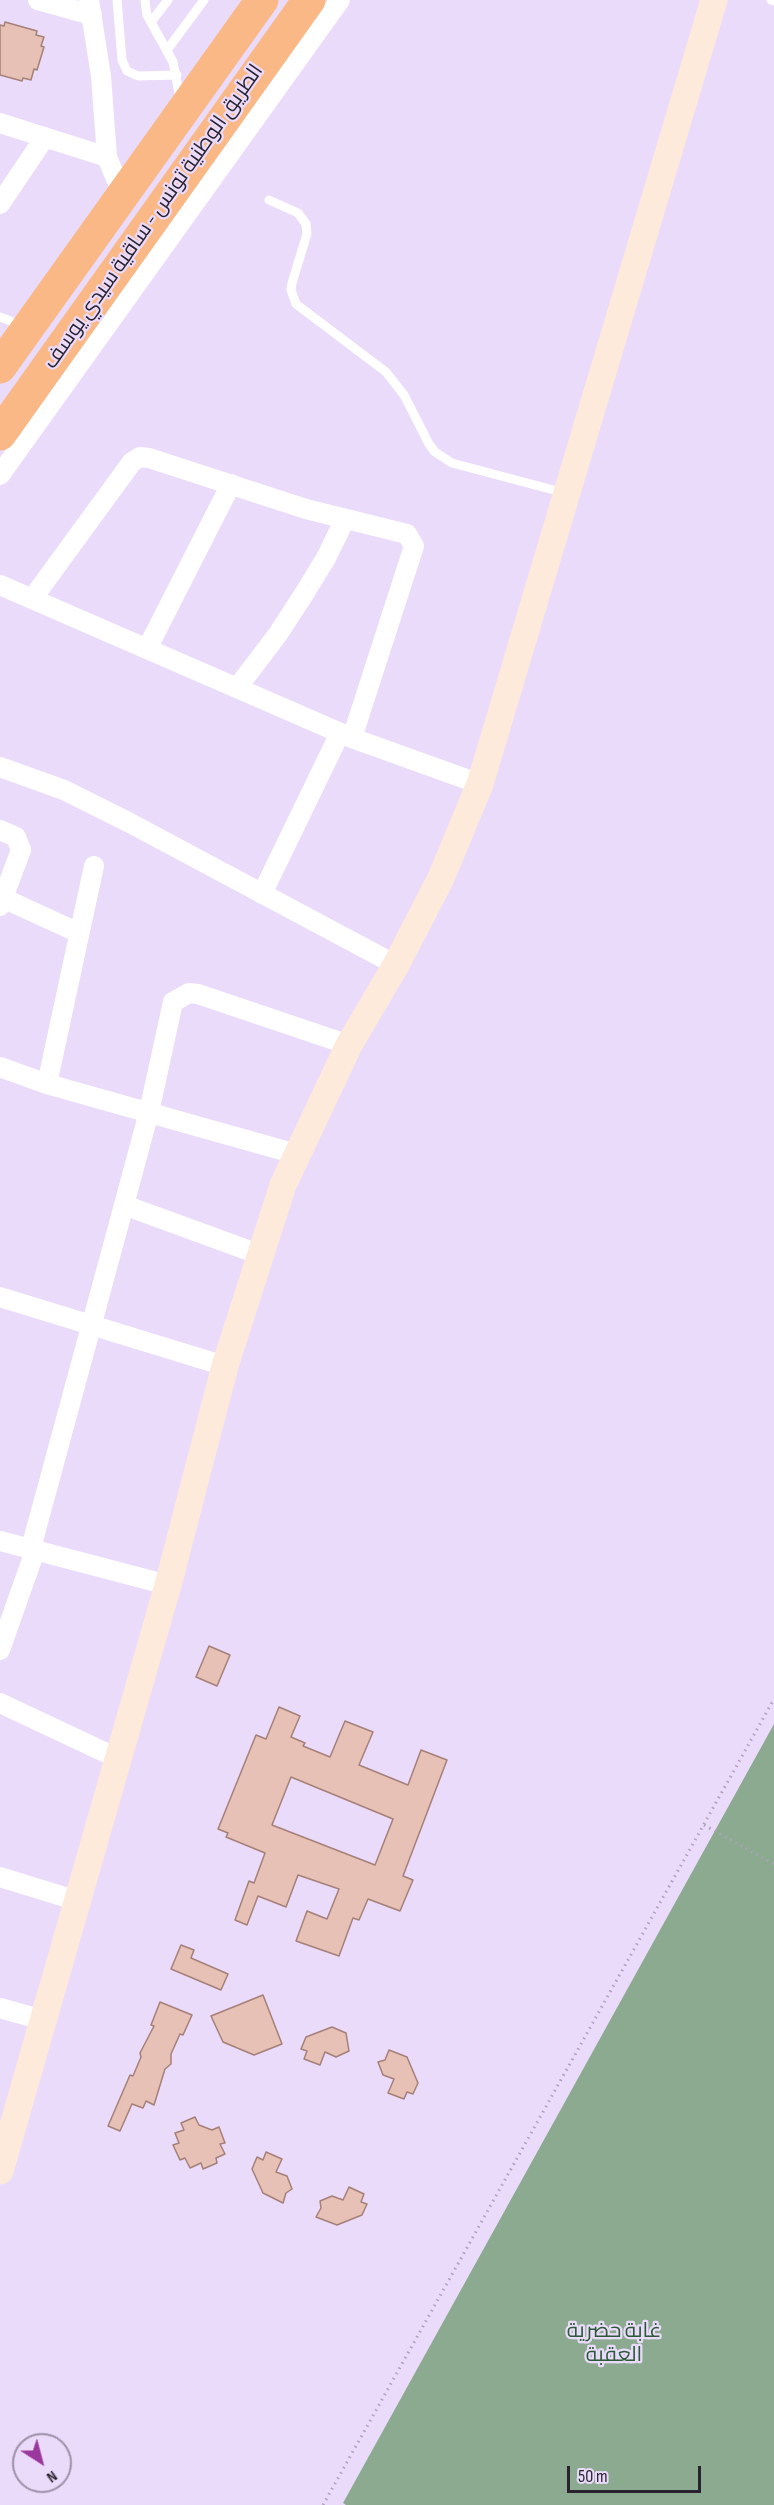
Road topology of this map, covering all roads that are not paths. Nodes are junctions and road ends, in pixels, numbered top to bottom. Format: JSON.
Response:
{"nodes":[{"id":1,"x":38,"y":0,"type":"edge"},
{"id":2,"x":117,"y":0,"type":"edge"},
{"id":3,"x":145,"y":0,"type":"edge"},
{"id":4,"x":168,"y":0,"type":"edge"},
{"id":5,"x":204,"y":0,"type":"edge"},
{"id":6,"x":262,"y":0,"type":"edge"},
{"id":7,"x":309,"y":0,"type":"edge"},
{"id":8,"x":340,"y":0,"type":"edge"},
{"id":9,"x":714,"y":0,"type":"edge"},
{"id":10,"x":91,"y":8,"type":"edge"},
{"id":11,"x":151,"y":22,"type":"junction"},
{"id":12,"x":167,"y":50,"type":"junction"},
{"id":13,"x":177,"y":75,"type":"junction"},
{"id":14,"x":179,"y":116,"type":"junction"},
{"id":15,"x":0,"y":123,"type":"edge"},
{"id":16,"x":45,"y":137,"type":"junction"},
{"id":17,"x":107,"y":157,"type":"junction"},
{"id":18,"x":128,"y":189,"type":"junction"},
{"id":19,"x":269,"y":200,"type":"dead end"},
{"id":20,"x":0,"y":204,"type":"edge"},
{"id":21,"x":14,"y":323,"type":"edge"},
{"id":22,"x":0,"y":367,"type":"edge"},
{"id":23,"x":0,"y":434,"type":"edge"},
{"id":24,"x":0,"y":475,"type":"edge"},
{"id":25,"x":231,"y":484,"type":"junction"},
{"id":26,"x":568,"y":494,"type":"junction"},
{"id":27,"x":345,"y":519,"type":"junction"},
{"id":28,"x":0,"y":585,"type":"edge"},
{"id":29,"x":32,"y":599,"type":"junction"},
{"id":30,"x":147,"y":649,"type":"junction"},
{"id":31,"x":237,"y":688,"type":"junction"},
{"id":32,"x":346,"y":735,"type":"junction"},
{"id":33,"x":0,"y":767,"type":"edge"},
{"id":34,"x":480,"y":784,"type":"junction"},
{"id":35,"x":0,"y":830,"type":"edge"},
{"id":36,"x":94,"y":866,"type":"dead end"},
{"id":37,"x":262,"y":894,"type":"junction"},
{"id":38,"x":2,"y":902,"type":"edge"},
{"id":39,"x":79,"y":933,"type":"junction"},
{"id":40,"x":396,"y":965,"type":"junction"},
{"id":41,"x":349,"y":1045,"type":"junction"},
{"id":42,"x":0,"y":1067,"type":"edge"},
{"id":43,"x":47,"y":1084,"type":"junction"},
{"id":44,"x":149,"y":1112,"type":"junction"},
{"id":45,"x":296,"y":1154,"type":"junction"},
{"id":46,"x":124,"y":1205,"type":"junction"},
{"id":47,"x":261,"y":1255,"type":"junction"},
{"id":48,"x":0,"y":1297,"type":"edge"},
{"id":49,"x":92,"y":1324,"type":"junction"},
{"id":50,"x":225,"y":1366,"type":"junction"},
{"id":51,"x":0,"y":1540,"type":"edge"},
{"id":52,"x":33,"y":1548,"type":"junction"},
{"id":53,"x":168,"y":1585,"type":"junction"},
{"id":54,"x":0,"y":1650,"type":"edge"},
{"id":55,"x":0,"y":1703,"type":"edge"},
{"id":56,"x":117,"y":1758,"type":"junction"},
{"id":57,"x":0,"y":1877,"type":"edge"},
{"id":58,"x":78,"y":1901,"type":"junction"},
{"id":59,"x":0,"y":2008,"type":"edge"},
{"id":60,"x":43,"y":2020,"type":"junction"},
{"id":61,"x":4,"y":2140,"type":"edge"},
{"id":62,"x":0,"y":2171,"type":"edge"}],
"edges":[{"from":1,"to":10,"type":"street"},
{"from":2,"to":13,"type":"lane"},
{"from":3,"to":11,"type":"lane"},
{"from":4,"to":11,"type":"lane"},
{"from":5,"to":12,"type":"lane"},
{"from":6,"to":14,"type":"highway","name":"الطريق الوطنية تونس - ساقية سيدي يوسف"},
{"from":7,"to":23,"type":"highway","name":"الطريق الوطنية تونس - ساقية سيدي يوسف"},
{"from":8,"to":24,"type":"street"},
{"from":9,"to":26,"type":"street"},
{"from":10,"to":17,"type":"street"},
{"from":11,"to":12,"type":"lane"},
{"from":12,"to":13,"type":"lane"},
{"from":13,"to":14,"type":"lane"},
{"from":14,"to":18,"type":"highway","name":"الطريق الوطنية تونس - ساقية سيدي يوسف"},
{"from":15,"to":16,"type":"street"},
{"from":16,"to":17,"type":"street"},
{"from":16,"to":20,"type":"street"},
{"from":17,"to":18,"type":"street"},
{"from":18,"to":21,"type":"highway","name":"الطريق الوطنية تونس - ساقية سيدي يوسف"},
{"from":19,"to":26,"type":"lane"},
{"from":21,"to":22,"type":"highway","name":"الطريق الوطنية تونس - ساقية سيدي يوسف"},
{"from":25,"to":27,"type":"street"},
{"from":25,"to":29,"type":"street"},
{"from":25,"to":30,"type":"street"},
{"from":26,"to":34,"type":"street"},
{"from":27,"to":31,"type":"street"},
{"from":27,"to":32,"type":"street"},
{"from":28,"to":29,"type":"street"},
{"from":29,"to":30,"type":"street"},
{"from":30,"to":31,"type":"street"},
{"from":31,"to":32,"type":"street"},
{"from":32,"to":34,"type":"street"},
{"from":32,"to":37,"type":"street"},
{"from":33,"to":37,"type":"street"},
{"from":34,"to":40,"type":"street"},
{"from":35,"to":38,"type":"street"},
{"from":36,"to":39,"type":"street"},
{"from":37,"to":40,"type":"street"},
{"from":38,"to":39,"type":"street"},
{"from":39,"to":43,"type":"street"},
{"from":40,"to":41,"type":"street"},
{"from":41,"to":44,"type":"street"},
{"from":41,"to":45,"type":"street"},
{"from":42,"to":43,"type":"street"},
{"from":43,"to":44,"type":"street"},
{"from":44,"to":45,"type":"street"},
{"from":44,"to":46,"type":"street"},
{"from":45,"to":47,"type":"street"},
{"from":46,"to":47,"type":"street"},
{"from":46,"to":49,"type":"street"},
{"from":47,"to":50,"type":"street"},
{"from":48,"to":49,"type":"street"},
{"from":49,"to":50,"type":"street"},
{"from":49,"to":52,"type":"street"},
{"from":50,"to":53,"type":"street"},
{"from":51,"to":52,"type":"street"},
{"from":52,"to":53,"type":"street"},
{"from":52,"to":54,"type":"street"},
{"from":53,"to":56,"type":"street"},
{"from":55,"to":56,"type":"street"},
{"from":56,"to":58,"type":"street"},
{"from":57,"to":58,"type":"street"},
{"from":58,"to":60,"type":"street"},
{"from":59,"to":60,"type":"street"},
{"from":60,"to":61,"type":"street"},
{"from":61,"to":62,"type":"street"}]}
